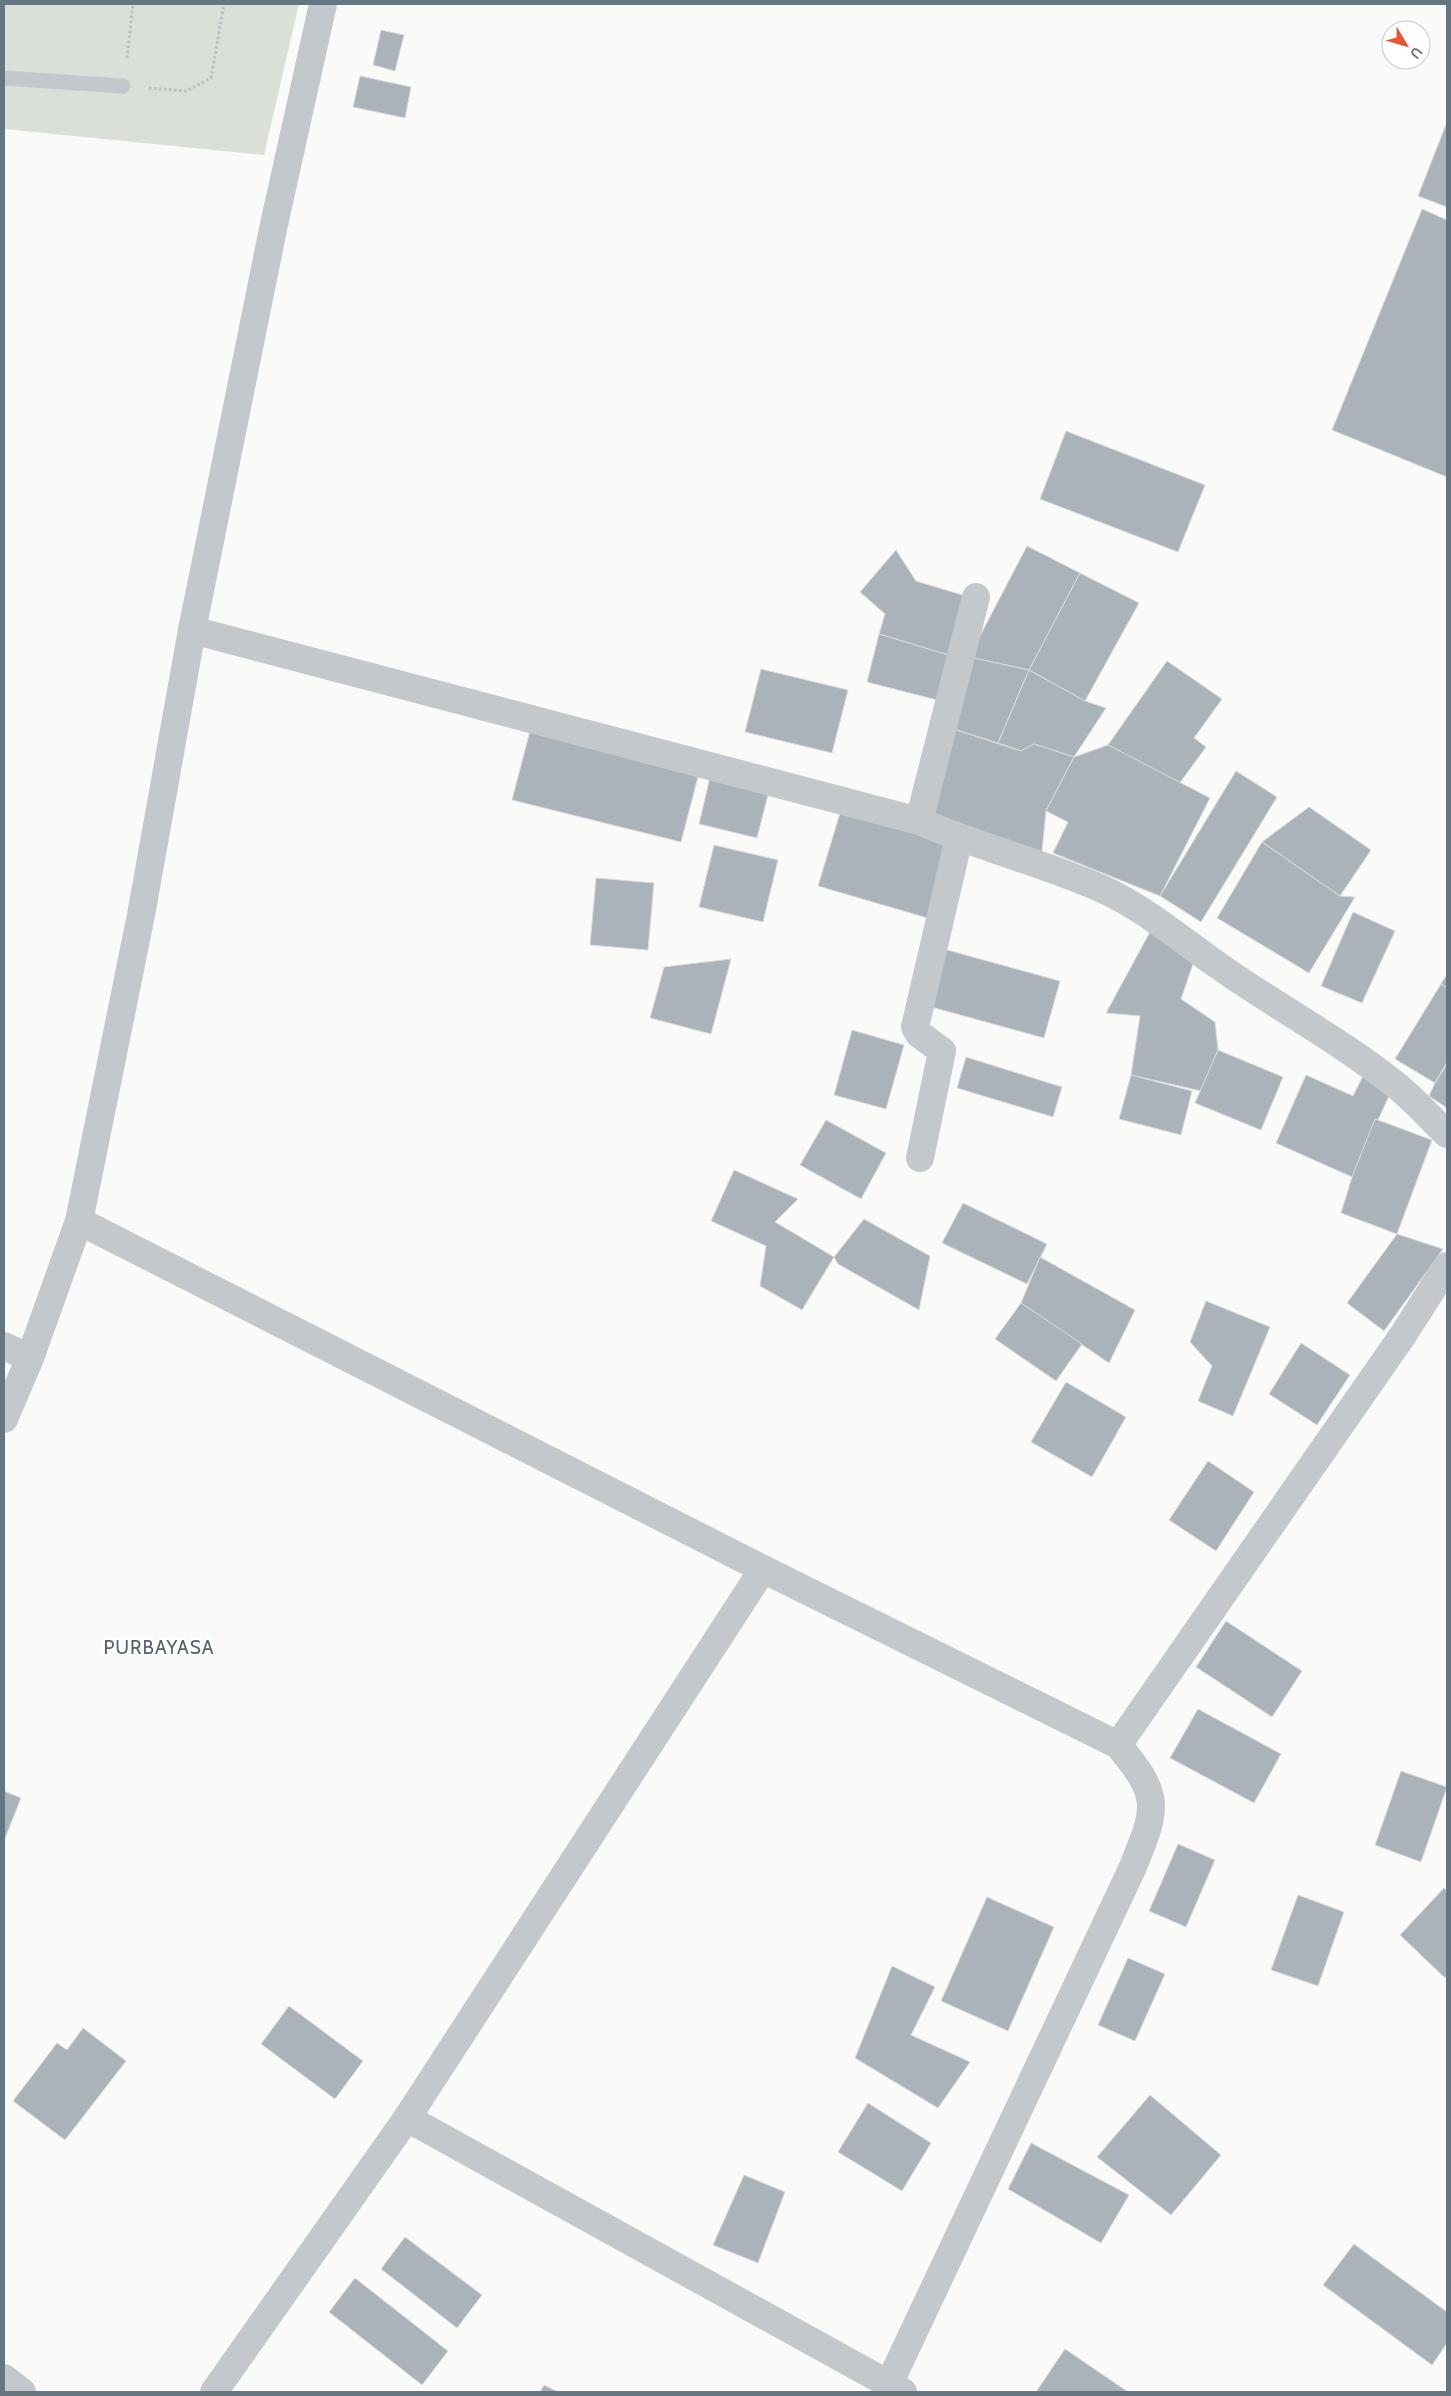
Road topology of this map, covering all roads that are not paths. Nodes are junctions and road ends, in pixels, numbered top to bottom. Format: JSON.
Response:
{"nodes":[{"id":1,"x":323,"y":4,"type":"edge"},
{"id":2,"x":4,"y":78,"type":"edge"},
{"id":3,"x":123,"y":86,"type":"road end"},
{"id":4,"x":976,"y":597,"type":"dead end"},
{"id":5,"x":192,"y":630,"type":"junction"},
{"id":6,"x":919,"y":821,"type":"junction"},
{"id":7,"x":959,"y":838,"type":"junction"},
{"id":8,"x":1447,"y":1134,"type":"edge"},
{"id":9,"x":920,"y":1158,"type":"dead end"},
{"id":10,"x":79,"y":1221,"type":"junction"},
{"id":11,"x":1447,"y":1266,"type":"edge"},
{"id":12,"x":4,"y":1346,"type":"edge"},
{"id":13,"x":30,"y":1358,"type":"junction"},
{"id":14,"x":4,"y":1419,"type":"edge"},
{"id":15,"x":763,"y":1568,"type":"junction"},
{"id":16,"x":1118,"y":1745,"type":"junction"},
{"id":17,"x":407,"y":2118,"type":"junction"},
{"id":18,"x":4,"y":2378,"type":"edge"},
{"id":19,"x":896,"y":2388,"type":"edge"},
{"id":20,"x":22,"y":2392,"type":"edge"},
{"id":21,"x":214,"y":2392,"type":"edge"}],
"edges":[{"from":1,"to":5,"type":"street"},
{"from":2,"to":3,"type":"lane"},
{"from":4,"to":6,"type":"street"},
{"from":5,"to":6,"type":"street"},
{"from":5,"to":10,"type":"street"},
{"from":6,"to":7,"type":"street"},
{"from":7,"to":8,"type":"street"},
{"from":7,"to":9,"type":"street"},
{"from":10,"to":13,"type":"street"},
{"from":10,"to":15,"type":"street"},
{"from":11,"to":16,"type":"street"},
{"from":12,"to":13,"type":"street"},
{"from":13,"to":14,"type":"street"},
{"from":15,"to":16,"type":"street"},
{"from":15,"to":17,"type":"street"},
{"from":16,"to":19,"type":"street"},
{"from":17,"to":19,"type":"street"},
{"from":17,"to":21,"type":"street"},
{"from":18,"to":20,"type":"street"}]}
